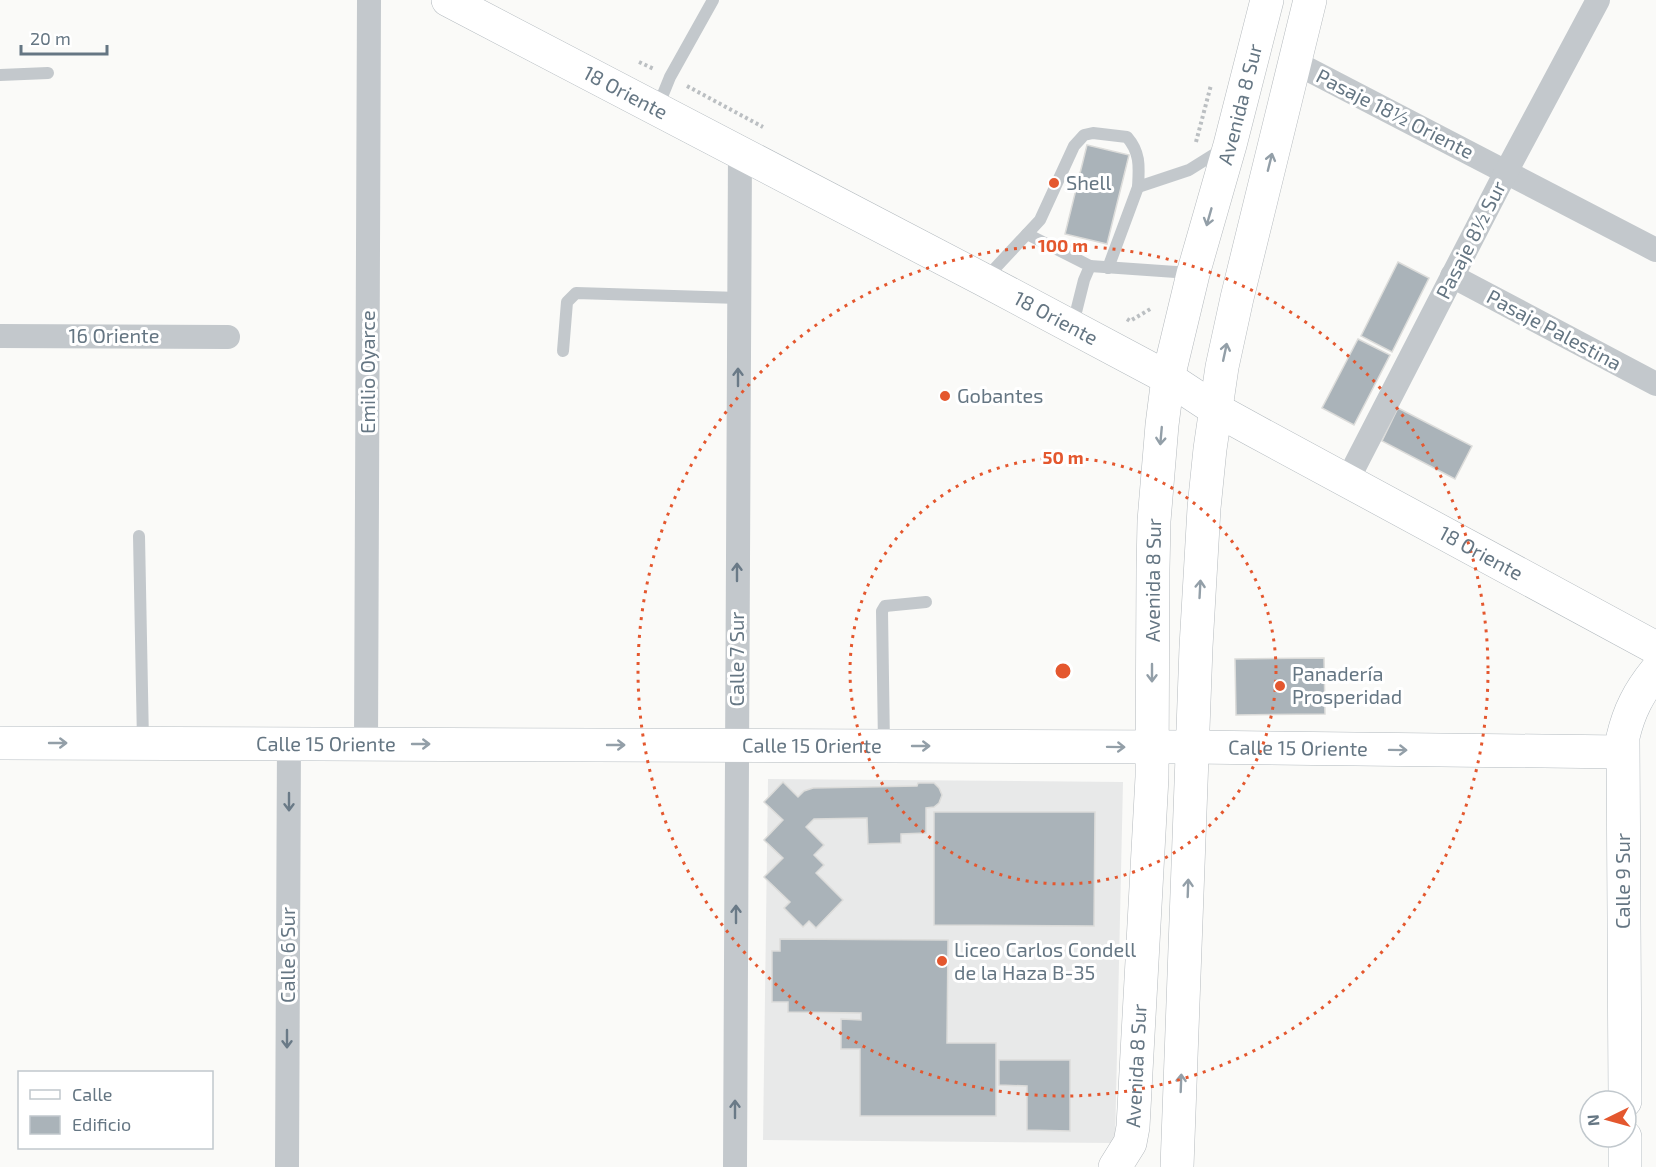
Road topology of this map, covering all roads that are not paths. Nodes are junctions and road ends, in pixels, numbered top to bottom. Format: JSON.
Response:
{"nodes":[{"id":1,"x":369,"y":0,"type":"edge"},
{"id":2,"x":448,"y":0,"type":"edge"},
{"id":3,"x":712,"y":0,"type":"edge"},
{"id":4,"x":1267,"y":0,"type":"edge"},
{"id":5,"x":1310,"y":0,"type":"edge"},
{"id":6,"x":1598,"y":0,"type":"edge"},
{"id":7,"x":1294,"y":62,"type":"junction"},
{"id":8,"x":48,"y":73,"type":"dead end"},
{"id":9,"x":0,"y":75,"type":"edge"},
{"id":10,"x":657,"y":110,"type":"junction"},
{"id":11,"x":1230,"y":145,"type":"junction"},
{"id":12,"x":740,"y":152,"type":"junction"},
{"id":13,"x":1506,"y":172,"type":"junction"},
{"id":14,"x":1138,"y":187,"type":"junction"},
{"id":15,"x":1028,"y":234,"type":"junction"},
{"id":16,"x":1656,"y":250,"type":"edge"},
{"id":17,"x":1090,"y":266,"type":"junction"},
{"id":18,"x":1108,"y":268,"type":"junction"},
{"id":19,"x":1178,"y":272,"type":"junction"},
{"id":20,"x":1452,"y":276,"type":"junction"},
{"id":21,"x":984,"y":280,"type":"junction"},
{"id":22,"x":739,"y":298,"type":"junction"},
{"id":23,"x":1072,"y":327,"type":"junction"},
{"id":24,"x":0,"y":336,"type":"edge"},
{"id":25,"x":228,"y":337,"type":"dead end"},
{"id":26,"x":563,"y":351,"type":"dead end"},
{"id":27,"x":1167,"y":378,"type":"junction"},
{"id":28,"x":1656,"y":384,"type":"edge"},
{"id":29,"x":1215,"y":409,"type":"junction"},
{"id":30,"x":1347,"y":481,"type":"junction"},
{"id":31,"x":139,"y":536,"type":"dead end"},
{"id":32,"x":926,"y":602,"type":"dead end"},
{"id":33,"x":1656,"y":648,"type":"edge"},
{"id":34,"x":1656,"y":671,"type":"edge"},
{"id":35,"x":0,"y":742,"type":"edge"},
{"id":36,"x":143,"y":743,"type":"junction"},
{"id":37,"x":289,"y":743,"type":"junction"},
{"id":38,"x":366,"y":744,"type":"junction"},
{"id":39,"x":736,"y":745,"type":"junction"},
{"id":40,"x":884,"y":746,"type":"junction"},
{"id":41,"x":1192,"y":747,"type":"junction"},
{"id":42,"x":1152,"y":748,"type":"junction"},
{"id":43,"x":1623,"y":752,"type":"junction"},
{"id":44,"x":1625,"y":1089,"type":"edge"},
{"id":45,"x":1625,"y":1149,"type":"edge"},
{"id":46,"x":286,"y":1167,"type":"edge"},
{"id":47,"x":735,"y":1167,"type":"edge"},
{"id":48,"x":1115,"y":1167,"type":"edge"},
{"id":49,"x":1177,"y":1167,"type":"edge"},
{"id":50,"x":1625,"y":1167,"type":"edge"}],
"edges":[{"from":1,"to":38,"type":"street","name":"Emilio Oyarce"},
{"from":2,"to":10,"type":"main road","name":"18 Oriente"},
{"from":3,"to":10,"type":"lane"},
{"from":4,"to":11,"type":"main road","name":"Avenida 8 Sur"},
{"from":5,"to":7,"type":"main road"},
{"from":6,"to":13,"type":"street","name":"Pasaje 8½ Sur"},
{"from":7,"to":13,"type":"street","name":"Pasaje 18½ Oriente"},
{"from":29,"to":7,"type":"main road","one_way":true},
{"from":8,"to":9,"type":"lane"},
{"from":10,"to":12,"type":"main road","name":"18 Oriente"},
{"from":11,"to":14,"type":"lane"},
{"from":11,"to":19,"type":"main road","name":"Avenida 8 Sur","one_way":true},
{"from":12,"to":21,"type":"main road","name":"18 Oriente"},
{"from":12,"to":22,"type":"street","name":"Calle 7 Sur"},
{"from":13,"to":16,"type":"street","name":"Pasaje 18½ Oriente"},
{"from":13,"to":20,"type":"street","name":"Pasaje 8½ Sur"},
{"from":14,"to":15,"type":"lane"},
{"from":14,"to":18,"type":"lane"},
{"from":15,"to":17,"type":"lane"},
{"from":15,"to":21,"type":"lane"},
{"from":17,"to":18,"type":"lane"},
{"from":17,"to":23,"type":"lane"},
{"from":18,"to":19,"type":"lane"},
{"from":19,"to":27,"type":"main road","name":"Avenida 8 Sur"},
{"from":20,"to":28,"type":"street","name":"Pasaje Palestina"},
{"from":20,"to":30,"type":"street","name":"Pasaje 8½ Sur"},
{"from":21,"to":23,"type":"main road","name":"18 Oriente"},
{"from":22,"to":26,"type":"lane"},
{"from":39,"to":22,"type":"street","name":"Calle 7 Sur","one_way":true},
{"from":23,"to":27,"type":"main road","name":"18 Oriente"},
{"from":24,"to":25,"type":"street","name":"16 Oriente"},
{"from":27,"to":29,"type":"main road","name":"18 Oriente"},
{"from":27,"to":42,"type":"main road","name":"Avenida 8 Sur","one_way":true},
{"from":29,"to":30,"type":"main road","name":"18 Oriente"},
{"from":41,"to":29,"type":"main road","one_way":true},
{"from":30,"to":33,"type":"main road","name":"18 Oriente"},
{"from":31,"to":36,"type":"lane"},
{"from":32,"to":40,"type":"lane"},
{"from":34,"to":43,"type":"main road","name":"Calle 9 Sur"},
{"from":35,"to":36,"type":"main road","name":"Calle 15 Oriente","one_way":true},
{"from":36,"to":37,"type":"main road","name":"Calle 15 Oriente"},
{"from":37,"to":38,"type":"main road","name":"Calle 15 Oriente"},
{"from":37,"to":46,"type":"street","name":"Calle 6 Sur","one_way":true},
{"from":38,"to":39,"type":"main road","name":"Calle 15 Oriente","one_way":true},
{"from":39,"to":40,"type":"main road","name":"Calle 15 Oriente"},
{"from":47,"to":39,"type":"street","name":"Calle 7 Sur","one_way":true},
{"from":40,"to":42,"type":"main road","name":"Calle 15 Oriente","one_way":true},
{"from":41,"to":42,"type":"main road","name":"Calle 15 Oriente"},
{"from":41,"to":43,"type":"main road","name":"Calle 15 Oriente","one_way":true},
{"from":49,"to":41,"type":"main road","one_way":true},
{"from":42,"to":48,"type":"main road","name":"Avenida 8 Sur"},
{"from":43,"to":44,"type":"main road","name":"Calle 9 Sur"},
{"from":45,"to":50,"type":"main road"}]}
